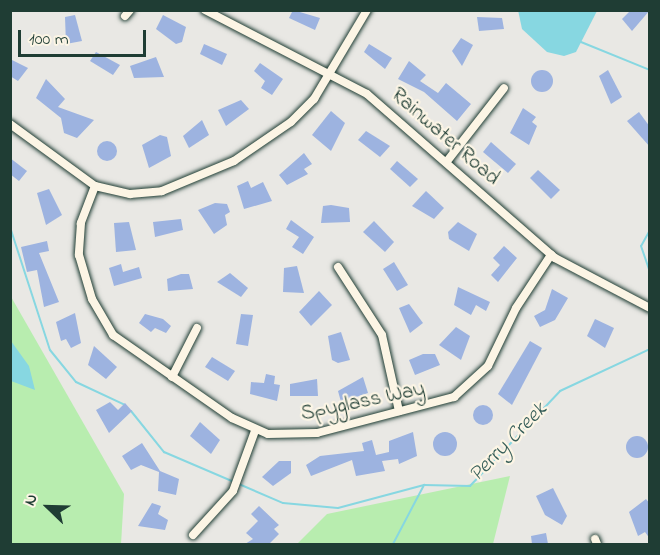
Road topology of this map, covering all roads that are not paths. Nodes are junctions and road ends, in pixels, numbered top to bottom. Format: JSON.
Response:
{"nodes":[{"id":1,"x":205,"y":10,"type":"edge"},
{"id":2,"x":367,"y":10,"type":"edge"},
{"id":3,"x":331,"y":71,"type":"junction"},
{"id":4,"x":504,"y":88,"type":"dead end"},
{"id":5,"x":10,"y":124,"type":"edge"},
{"id":6,"x":448,"y":160,"type":"junction"},
{"id":7,"x":95,"y":186,"type":"junction"},
{"id":8,"x":551,"y":255,"type":"junction"},
{"id":9,"x":338,"y":267,"type":"dead end"},
{"id":10,"x":650,"y":308,"type":"edge"},
{"id":11,"x":197,"y":328,"type":"dead end"},
{"id":12,"x":172,"y":377,"type":"junction"},
{"id":13,"x":399,"y":411,"type":"junction"},
{"id":14,"x":255,"y":431,"type":"junction"},
{"id":15,"x":193,"y":535,"type":"dead end"}],
"edges":[{"from":1,"to":3,"type":"street","name":"Rainwater Road"},
{"from":2,"to":3,"type":"street"},
{"from":3,"to":6,"type":"street","name":"Rainwater Road"},
{"from":3,"to":7,"type":"street"},
{"from":4,"to":6,"type":"street"},
{"from":5,"to":7,"type":"street"},
{"from":6,"to":8,"type":"street","name":"Rainwater Road"},
{"from":7,"to":12,"type":"street"},
{"from":8,"to":10,"type":"street","name":"Rainwater Road"},
{"from":8,"to":13,"type":"street","name":"Spyglass Way"},
{"from":9,"to":13,"type":"street"},
{"from":11,"to":12,"type":"street"},
{"from":12,"to":14,"type":"street"},
{"from":13,"to":14,"type":"street","name":"Spyglass Way"},
{"from":14,"to":15,"type":"street"}]}
